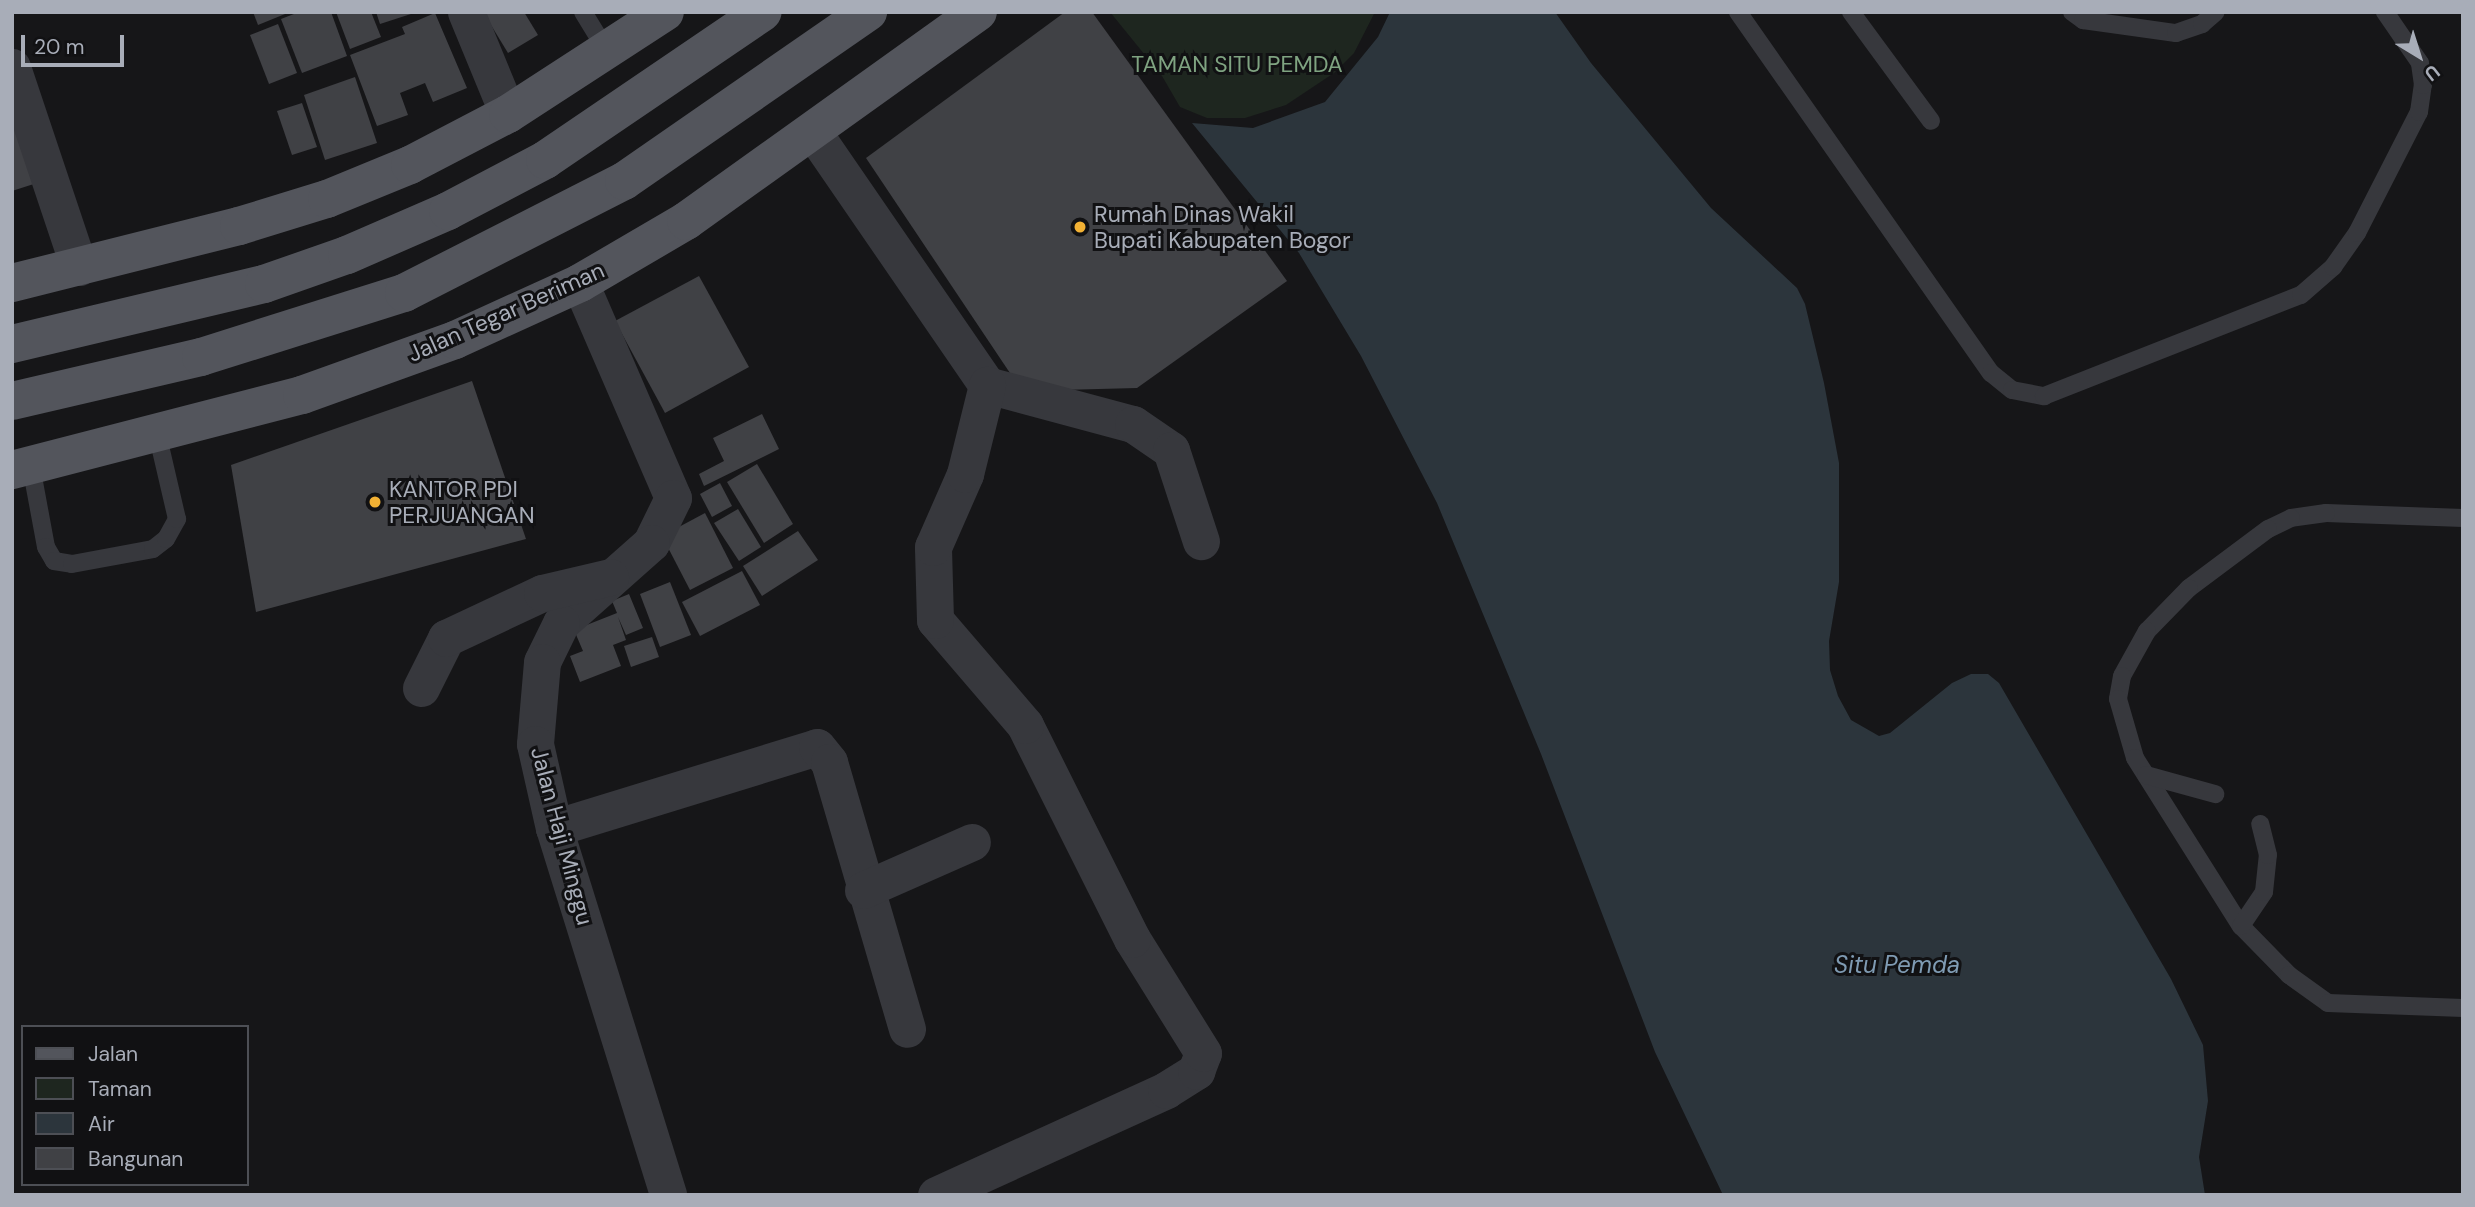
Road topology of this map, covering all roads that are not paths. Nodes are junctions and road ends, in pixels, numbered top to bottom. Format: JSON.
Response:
{"nodes":[{"id":1,"x":466,"y":12,"type":"edge"},
{"id":2,"x":583,"y":12,"type":"edge"},
{"id":3,"x":666,"y":12,"type":"edge"},
{"id":4,"x":763,"y":12,"type":"edge"},
{"id":5,"x":867,"y":12,"type":"edge"},
{"id":6,"x":1851,"y":12,"type":"edge"},
{"id":7,"x":2072,"y":12,"type":"edge"},
{"id":8,"x":2216,"y":12,"type":"edge"},
{"id":9,"x":2385,"y":12,"type":"edge"},
{"id":10,"x":1740,"y":13,"type":"edge"},
{"id":11,"x":972,"y":14,"type":"edge"},
{"id":12,"x":608,"y":53,"type":"junction"},
{"id":13,"x":12,"y":67,"type":"edge"},
{"id":14,"x":508,"y":114,"type":"junction"},
{"id":15,"x":1931,"y":121,"type":"dead end"},
{"id":16,"x":813,"y":132,"type":"junction"},
{"id":17,"x":79,"y":267,"type":"junction"},
{"id":18,"x":12,"y":283,"type":"edge"},
{"id":19,"x":580,"y":283,"type":"junction"},
{"id":20,"x":12,"y":344,"type":"edge"},
{"id":21,"x":987,"y":385,"type":"junction"},
{"id":22,"x":12,"y":401,"type":"edge"},
{"id":23,"x":157,"y":433,"type":"junction"},
{"id":24,"x":22,"y":468,"type":"edge"},
{"id":25,"x":2463,"y":518,"type":"edge"},
{"id":26,"x":1201,"y":541,"type":"dead end"},
{"id":27,"x":611,"y":576,"type":"junction"},
{"id":28,"x":421,"y":688,"type":"dead end"},
{"id":29,"x":2146,"y":775,"type":"junction"},
{"id":30,"x":2215,"y":794,"type":"dead end"},
{"id":31,"x":2260,"y":824,"type":"dead end"},
{"id":32,"x":554,"y":828,"type":"junction"},
{"id":33,"x":972,"y":842,"type":"dead end"},
{"id":34,"x":863,"y":890,"type":"junction"},
{"id":35,"x":2241,"y":926,"type":"junction"},
{"id":36,"x":2463,"y":1008,"type":"edge"},
{"id":37,"x":907,"y":1029,"type":"dead end"},
{"id":38,"x":668,"y":1195,"type":"edge"},
{"id":39,"x":936,"y":1195,"type":"edge"}],
"edges":[{"from":1,"to":14,"type":"street"},
{"from":2,"to":12,"type":"lane"},
{"from":3,"to":12,"type":"main road"},
{"from":4,"to":20,"type":"main road"},
{"from":5,"to":22,"type":"main road"},
{"from":6,"to":15,"type":"lane"},
{"from":7,"to":8,"type":"lane"},
{"from":9,"to":10,"type":"lane"},
{"from":11,"to":16,"type":"main road","name":"Jalan Tegar Beriman"},
{"from":12,"to":14,"type":"main road"},
{"from":13,"to":17,"type":"street"},
{"from":14,"to":17,"type":"main road"},
{"from":16,"to":19,"type":"main road","name":"Jalan Tegar Beriman"},
{"from":16,"to":21,"type":"street"},
{"from":17,"to":18,"type":"main road"},
{"from":19,"to":23,"type":"main road","name":"Jalan Tegar Beriman"},
{"from":19,"to":27,"type":"street","name":"Jalan Haji Minggu"},
{"from":21,"to":26,"type":"street"},
{"from":21,"to":39,"type":"street"},
{"from":23,"to":24,"type":"main road","name":"Jalan Tegar Beriman"},
{"from":23,"to":24,"type":"lane"},
{"from":25,"to":29,"type":"lane"},
{"from":27,"to":28,"type":"street"},
{"from":27,"to":32,"type":"street","name":"Jalan Haji Minggu"},
{"from":29,"to":30,"type":"lane"},
{"from":29,"to":35,"type":"lane"},
{"from":31,"to":35,"type":"lane"},
{"from":32,"to":34,"type":"street"},
{"from":32,"to":38,"type":"street","name":"Jalan Haji Minggu"},
{"from":33,"to":34,"type":"street"},
{"from":34,"to":37,"type":"street"},
{"from":35,"to":36,"type":"lane"}]}
